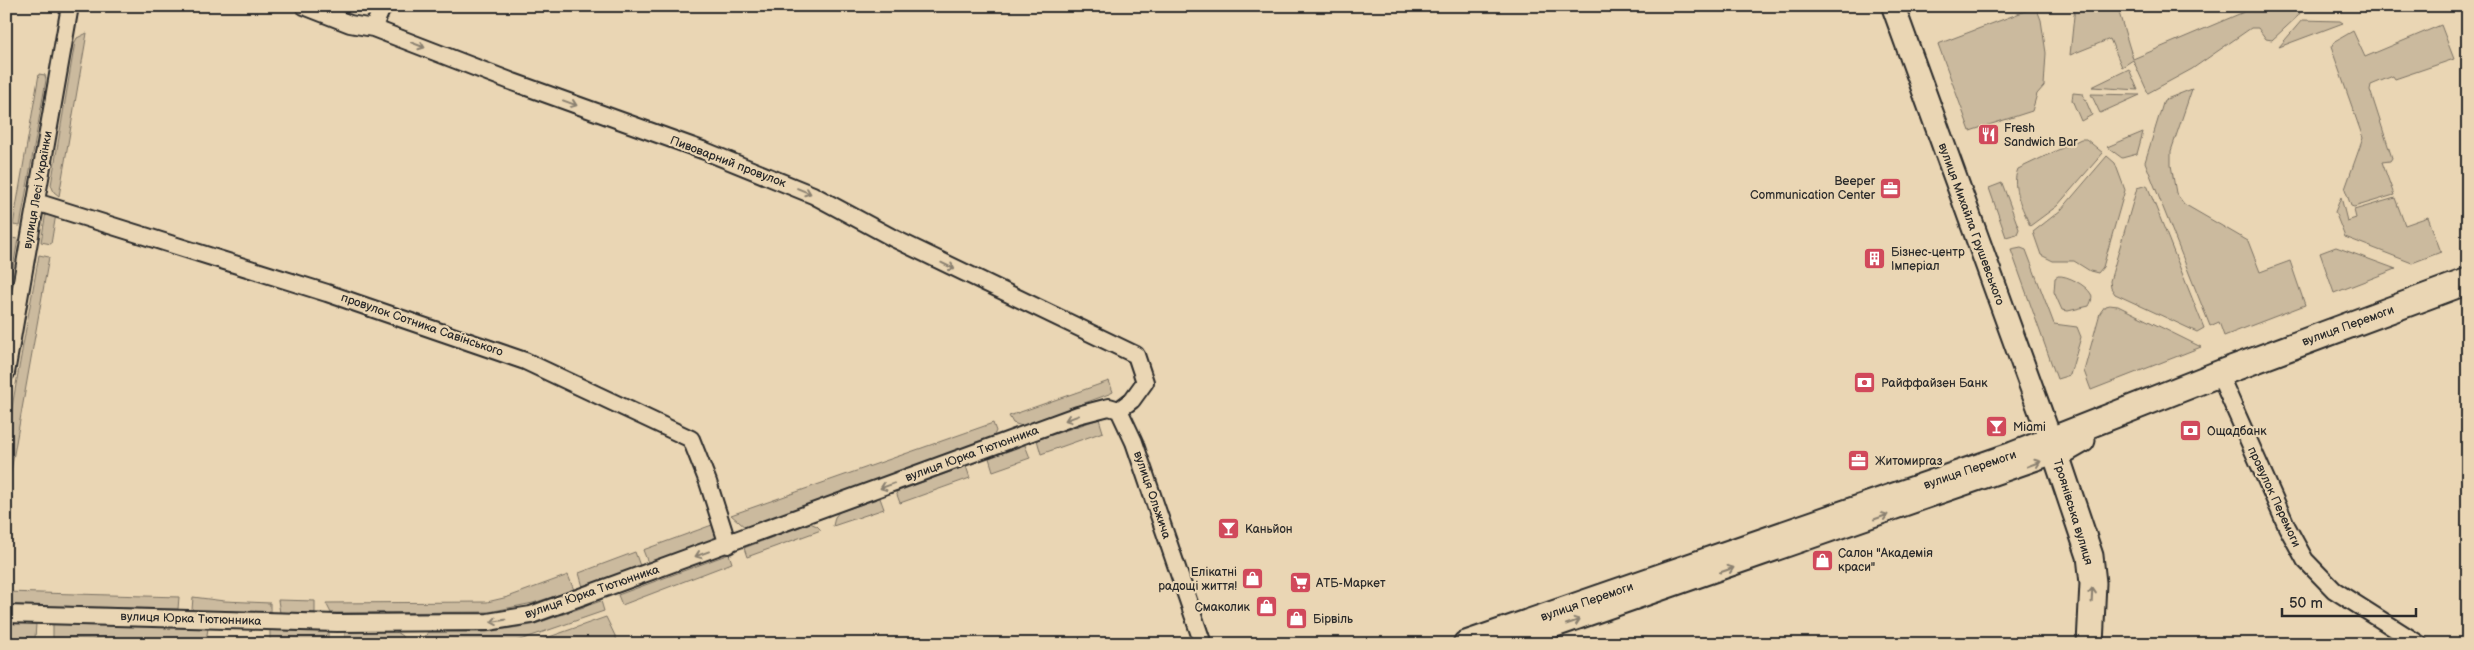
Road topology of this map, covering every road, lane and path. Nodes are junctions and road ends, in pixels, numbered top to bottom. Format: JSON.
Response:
{"nodes":[{"id":1,"x":70,"y":6,"type":"edge"},
{"id":2,"x":304,"y":6,"type":"edge"},
{"id":3,"x":382,"y":6,"type":"edge"},
{"id":4,"x":1893,"y":6,"type":"edge"},
{"id":5,"x":373,"y":28,"type":"junction"},
{"id":6,"x":36,"y":202,"type":"junction"},
{"id":7,"x":2468,"y":281,"type":"edge"},
{"id":8,"x":2468,"y":294,"type":"edge"},
{"id":9,"x":6,"y":373,"type":"edge"},
{"id":10,"x":2224,"y":385,"type":"junction"},
{"id":11,"x":1119,"y":410,"type":"junction"},
{"id":12,"x":2053,"y":448,"type":"junction"},
{"id":13,"x":728,"y":545,"type":"junction"},
{"id":14,"x":6,"y":614,"type":"edge"},
{"id":15,"x":1202,"y":644,"type":"edge"},
{"id":16,"x":1466,"y":644,"type":"edge"},
{"id":17,"x":1511,"y":644,"type":"edge"},
{"id":18,"x":2090,"y":644,"type":"edge"},
{"id":19,"x":2419,"y":644,"type":"edge"}],
"edges":[{"from":1,"to":6,"type":"street","name":"вулиця Лесі Українки"},
{"from":2,"to":5,"type":"street","name":"Пивоварний провулок"},
{"from":3,"to":5,"type":"street"},
{"from":4,"to":12,"type":"main road","name":"вулиця Михайла Грушевського"},
{"from":5,"to":11,"type":"street","name":"Пивоварний провулок","one_way":true},
{"from":6,"to":9,"type":"street","name":"вулиця Лесі Українки"},
{"from":6,"to":13,"type":"street","name":"провулок Сотника Савінського"},
{"from":7,"to":12,"type":"main road","name":"вулиця Перемоги"},
{"from":8,"to":10,"type":"main road","name":"вулиця Перемоги"},
{"from":10,"to":12,"type":"main road","name":"вулиця Перемоги"},
{"from":10,"to":19,"type":"street","name":"провулок Перемоги"},
{"from":11,"to":13,"type":"street","name":"вулиця Юрка Тютюнника","one_way":true},
{"from":11,"to":15,"type":"street","name":"вулиця Ольжича"},
{"from":12,"to":16,"type":"main road","name":"вулиця Перемоги"},
{"from":17,"to":12,"type":"street","name":"вулиця Перемоги","one_way":true},
{"from":18,"to":12,"type":"main road","name":"Троянівська вулиця","one_way":true},
{"from":13,"to":14,"type":"street","name":"вулиця Юрка Тютюнника","one_way":true}]}
